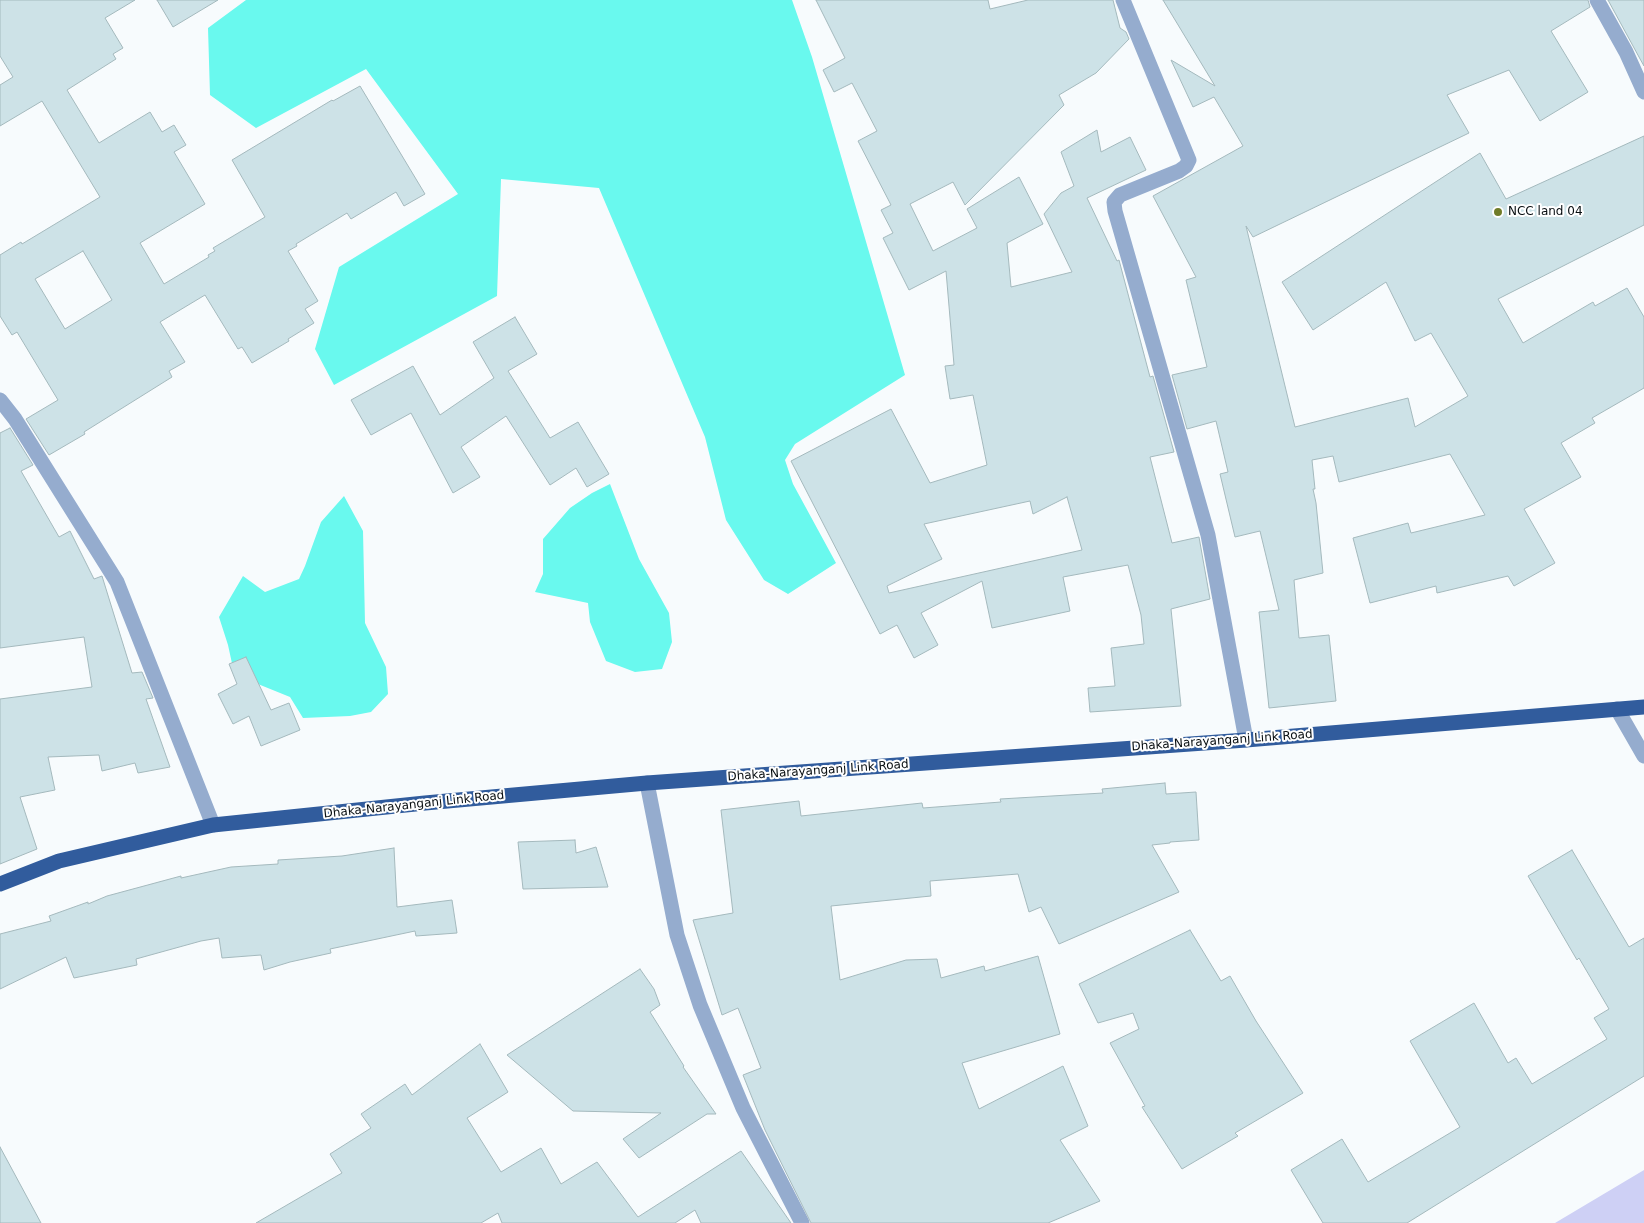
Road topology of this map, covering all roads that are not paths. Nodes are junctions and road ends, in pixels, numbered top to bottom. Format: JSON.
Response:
{"nodes":[{"id":1,"x":1123,"y":0,"type":"edge"},
{"id":2,"x":1597,"y":0,"type":"edge"},
{"id":3,"x":1644,"y":92,"type":"edge"},
{"id":4,"x":0,"y":400,"type":"edge"},
{"id":5,"x":1644,"y":707,"type":"edge"},
{"id":6,"x":1616,"y":709,"type":"junction"},
{"id":7,"x":1246,"y":740,"type":"junction"},
{"id":8,"x":1644,"y":756,"type":"edge"},
{"id":9,"x":647,"y":783,"type":"junction"},
{"id":10,"x":213,"y":825,"type":"junction"},
{"id":11,"x":0,"y":884,"type":"edge"},
{"id":12,"x":802,"y":1223,"type":"edge"}],
"edges":[{"from":1,"to":7,"type":"street"},
{"from":2,"to":3,"type":"street"},
{"from":4,"to":10,"type":"street"},
{"from":5,"to":6,"type":"highway","name":"Dhaka-Narayanganj Link Road"},
{"from":6,"to":7,"type":"highway","name":"Dhaka-Narayanganj Link Road"},
{"from":6,"to":8,"type":"street"},
{"from":7,"to":9,"type":"highway","name":"Dhaka-Narayanganj Link Road"},
{"from":9,"to":10,"type":"highway","name":"Dhaka-Narayanganj Link Road"},
{"from":9,"to":12,"type":"street"},
{"from":10,"to":11,"type":"highway","name":"Dhaka-Narayanganj Link Road"}]}
